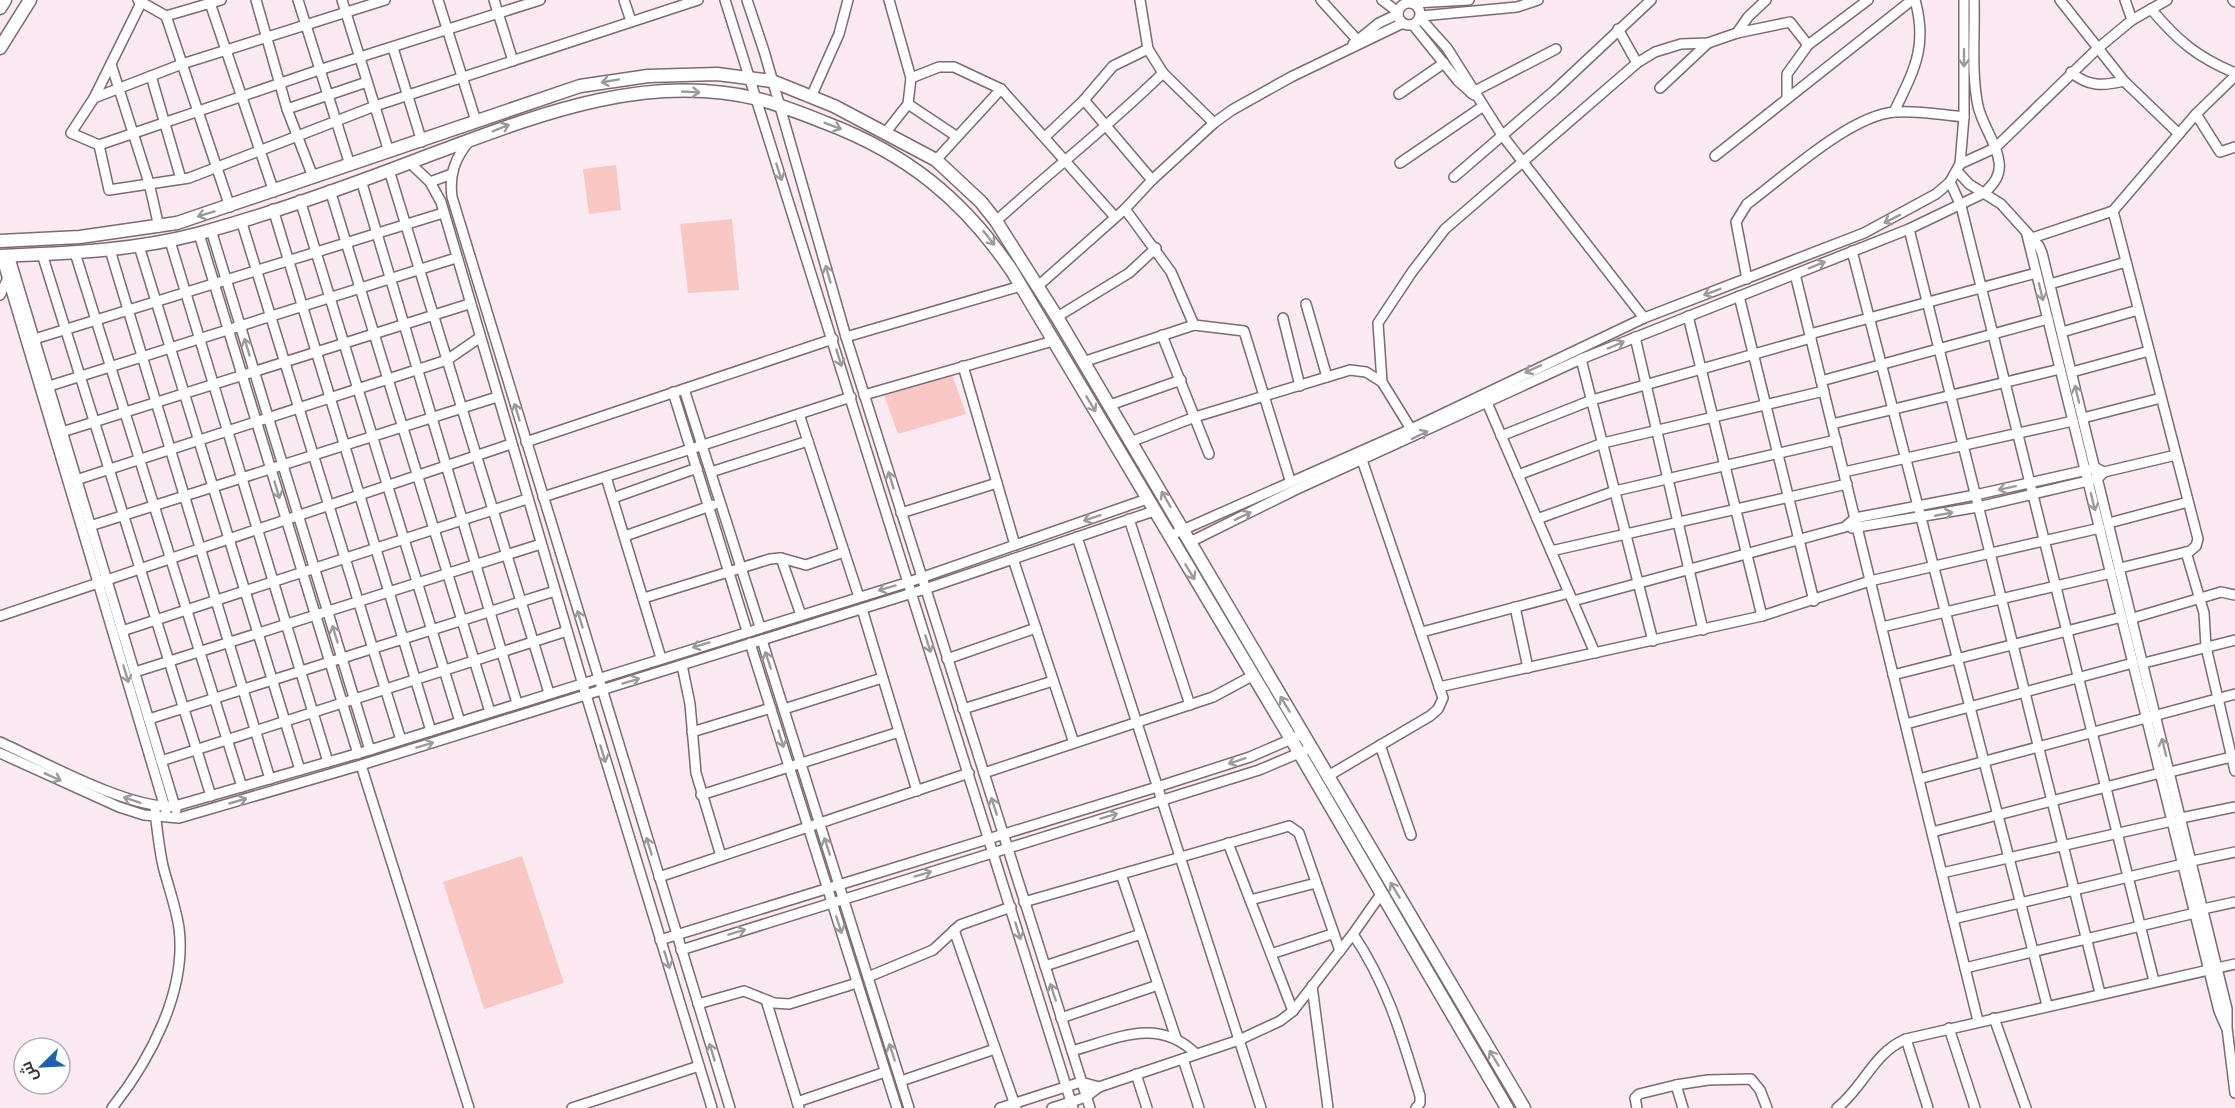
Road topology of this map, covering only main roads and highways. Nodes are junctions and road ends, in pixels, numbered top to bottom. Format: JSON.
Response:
{"nodes":[{"id":1,"x":5,"y":0,"type":"edge"},
{"id":2,"x":30,"y":0,"type":"edge"},
{"id":3,"x":0,"y":8,"type":"edge"},
{"id":4,"x":0,"y":48,"type":"edge"},
{"id":5,"x":0,"y":241,"type":"edge"},
{"id":6,"x":3,"y":256,"type":"edge"},
{"id":7,"x":1297,"y":736,"type":"junction"},
{"id":8,"x":1305,"y":751,"type":"junction"},
{"id":9,"x":1507,"y":1108,"type":"edge"},
{"id":10,"x":1524,"y":1108,"type":"edge"}],
"edges":[{"from":1,"to":3,"type":"main road"},
{"from":2,"to":4,"type":"main road"},
{"from":7,"to":5,"type":"main road","one_way":true},
{"from":6,"to":7,"type":"main road","one_way":true},
{"from":7,"to":8,"type":"main road"},
{"from":8,"to":9,"type":"main road"},
{"from":10,"to":8,"type":"main road","one_way":true}]}
